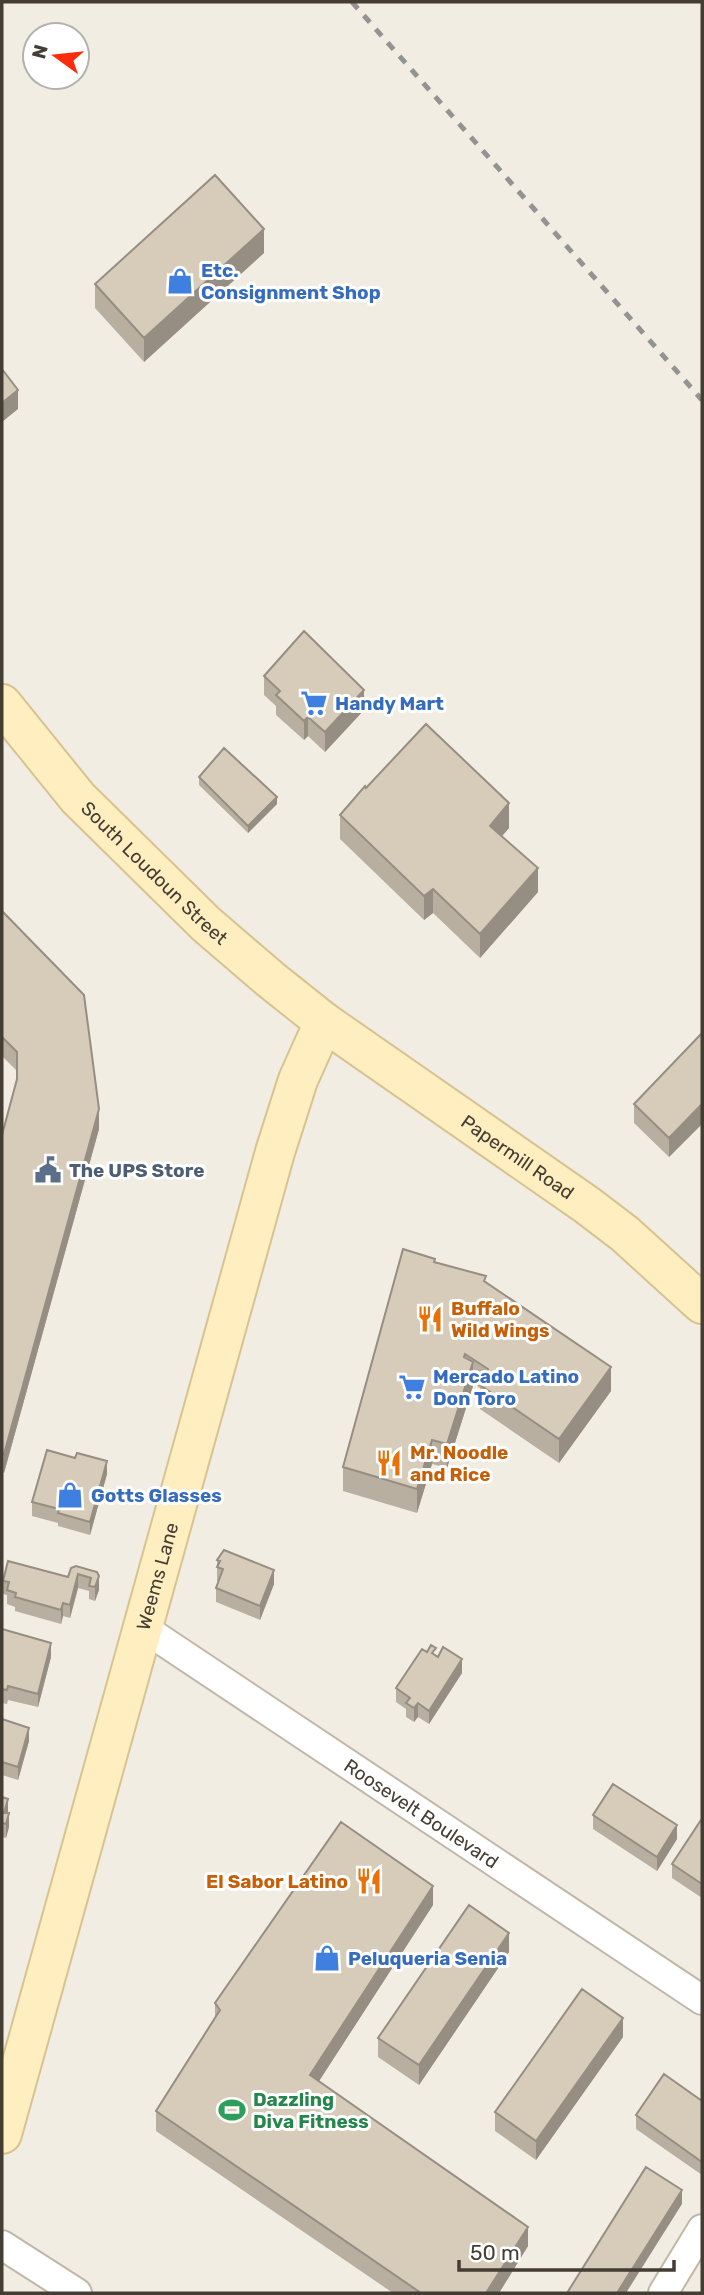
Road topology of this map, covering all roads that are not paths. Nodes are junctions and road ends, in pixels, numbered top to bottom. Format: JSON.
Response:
{"nodes":[{"id":1,"x":2,"y":704,"type":"edge"},
{"id":2,"x":324,"y":1022,"type":"junction"},
{"id":3,"x":702,"y":1304,"type":"edge"},
{"id":4,"x":142,"y":1628,"type":"junction"},
{"id":5,"x":702,"y":2000,"type":"edge"},
{"id":6,"x":2,"y":2134,"type":"edge"},
{"id":7,"x":702,"y":2229,"type":"edge"},
{"id":8,"x":2,"y":2245,"type":"edge"},
{"id":9,"x":77,"y":2293,"type":"edge"},
{"id":10,"x":663,"y":2293,"type":"edge"}],
"edges":[{"from":1,"to":2,"type":"main road","name":"South Loudoun Street"},
{"from":2,"to":3,"type":"main road","name":"Papermill Road"},
{"from":2,"to":4,"type":"main road","name":"Weems Lane"},
{"from":4,"to":5,"type":"street","name":"Roosevelt Boulevard"},
{"from":4,"to":6,"type":"main road","name":"Weems Lane"},
{"from":7,"to":10,"type":"street"},
{"from":8,"to":9,"type":"street"}]}
